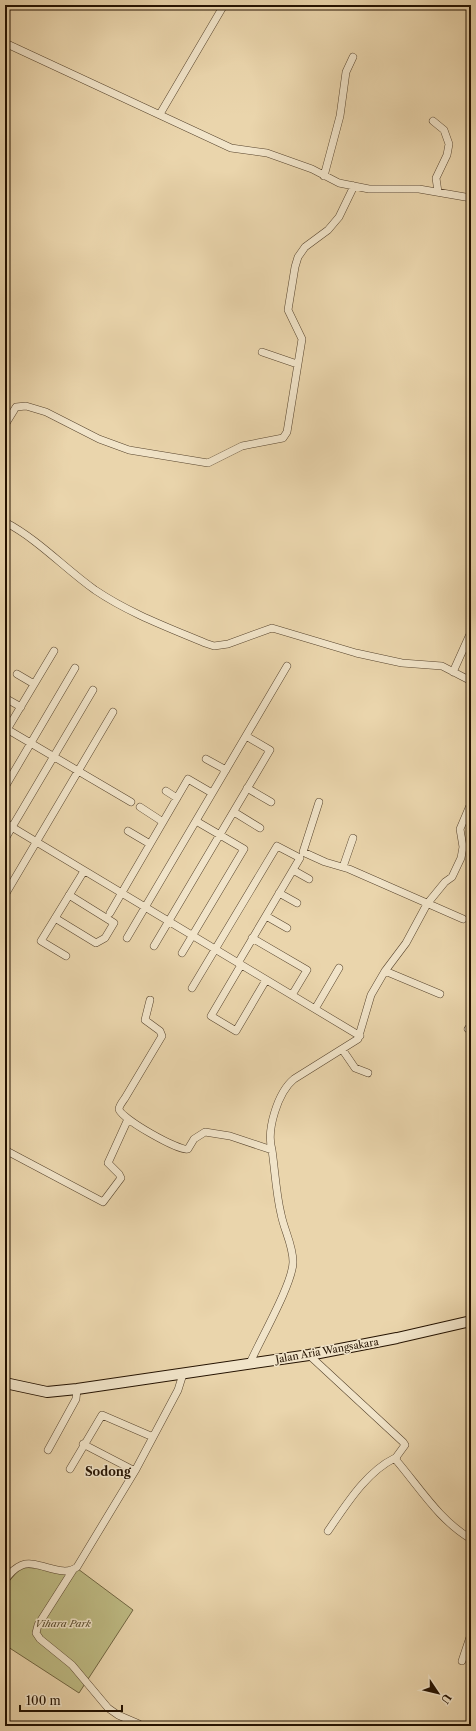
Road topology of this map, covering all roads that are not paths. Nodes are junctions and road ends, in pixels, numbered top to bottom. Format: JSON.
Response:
{"nodes":[{"id":1,"x":224,"y":5,"type":"edge"},
{"id":2,"x":5,"y":43,"type":"edge"},
{"id":3,"x":353,"y":57,"type":"dead end"},
{"id":4,"x":160,"y":114,"type":"junction"},
{"id":5,"x":433,"y":121,"type":"dead end"},
{"id":6,"x":324,"y":176,"type":"junction"},
{"id":7,"x":354,"y":186,"type":"junction"},
{"id":8,"x":438,"y":192,"type":"junction"},
{"id":9,"x":471,"y":198,"type":"edge"},
{"id":10,"x":262,"y":352,"type":"dead end"},
{"id":11,"x":297,"y":364,"type":"junction"},
{"id":12,"x":5,"y":425,"type":"edge"},
{"id":13,"x":5,"y":522,"type":"edge"},
{"id":14,"x":471,"y":632,"type":"edge"},
{"id":15,"x":54,"y":651,"type":"dead end"},
{"id":16,"x":287,"y":666,"type":"dead end"},
{"id":17,"x":75,"y":668,"type":"dead end"},
{"id":18,"x":453,"y":672,"type":"junction"},
{"id":19,"x":17,"y":674,"type":"dead end"},
{"id":20,"x":471,"y":681,"type":"edge"},
{"id":21,"x":34,"y":684,"type":"junction"},
{"id":22,"x":93,"y":690,"type":"dead end"},
{"id":23,"x":5,"y":698,"type":"edge"},
{"id":24,"x":21,"y":707,"type":"junction"},
{"id":25,"x":112,"y":712,"type":"dead end"},
{"id":26,"x":6,"y":731,"type":"edge"},
{"id":27,"x":246,"y":736,"type":"junction"},
{"id":28,"x":30,"y":743,"type":"junction"},
{"id":29,"x":54,"y":757,"type":"junction"},
{"id":30,"x":206,"y":758,"type":"dead end"},
{"id":31,"x":226,"y":770,"type":"junction"},
{"id":32,"x":78,"y":771,"type":"junction"},
{"id":33,"x":5,"y":787,"type":"edge"},
{"id":34,"x":247,"y":788,"type":"junction"},
{"id":35,"x":166,"y":791,"type":"dead end"},
{"id":36,"x":212,"y":793,"type":"junction"},
{"id":37,"x":177,"y":798,"type":"junction"},
{"id":38,"x":131,"y":802,"type":"dead end"},
{"id":39,"x":271,"y":802,"type":"dead end"},
{"id":40,"x":319,"y":802,"type":"dead end"},
{"id":41,"x":471,"y":803,"type":"edge"},
{"id":42,"x":140,"y":807,"type":"dead end"},
{"id":43,"x":234,"y":812,"type":"junction"},
{"id":44,"x":196,"y":821,"type":"junction"},
{"id":45,"x":164,"y":822,"type":"junction"},
{"id":46,"x":5,"y":824,"type":"edge"},
{"id":47,"x":12,"y":828,"type":"junction"},
{"id":48,"x":260,"y":828,"type":"dead end"},
{"id":49,"x":128,"y":831,"type":"dead end"},
{"id":50,"x":220,"y":835,"type":"junction"},
{"id":51,"x":353,"y":838,"type":"dead end"},
{"id":52,"x":5,"y":839,"type":"edge"},
{"id":53,"x":36,"y":842,"type":"junction"},
{"id":54,"x":150,"y":844,"type":"junction"},
{"id":55,"x":463,"y":847,"type":"junction"},
{"id":56,"x":471,"y":849,"type":"edge"},
{"id":57,"x":343,"y":867,"type":"junction"},
{"id":58,"x":293,"y":870,"type":"junction"},
{"id":59,"x":84,"y":871,"type":"junction"},
{"id":60,"x":309,"y":879,"type":"dead end"},
{"id":61,"x":122,"y":893,"type":"junction"},
{"id":62,"x":279,"y":893,"type":"junction"},
{"id":63,"x":5,"y":895,"type":"edge"},
{"id":64,"x":69,"y":895,"type":"junction"},
{"id":65,"x":297,"y":903,"type":"dead end"},
{"id":66,"x":427,"y":904,"type":"junction"},
{"id":67,"x":145,"y":907,"type":"junction"},
{"id":68,"x":110,"y":913,"type":"dead end"},
{"id":69,"x":266,"y":916,"type":"junction"},
{"id":70,"x":55,"y":918,"type":"junction"},
{"id":71,"x":463,"y":919,"type":"dead end"},
{"id":72,"x":169,"y":922,"type":"junction"},
{"id":73,"x":287,"y":928,"type":"dead end"},
{"id":74,"x":192,"y":936,"type":"junction"},
{"id":75,"x":127,"y":938,"type":"dead end"},
{"id":76,"x":252,"y":938,"type":"junction"},
{"id":77,"x":154,"y":946,"type":"dead end"},
{"id":78,"x":215,"y":949,"type":"junction"},
{"id":79,"x":182,"y":953,"type":"dead end"},
{"id":80,"x":66,"y":956,"type":"dead end"},
{"id":81,"x":239,"y":964,"type":"junction"},
{"id":82,"x":339,"y":968,"type":"dead end"},
{"id":83,"x":385,"y":971,"type":"junction"},
{"id":84,"x":266,"y":980,"type":"junction"},
{"id":85,"x":192,"y":988,"type":"dead end"},
{"id":86,"x":440,"y":994,"type":"dead end"},
{"id":87,"x":292,"y":996,"type":"junction"},
{"id":88,"x":150,"y":1000,"type":"dead end"},
{"id":89,"x":314,"y":1009,"type":"junction"},
{"id":90,"x":360,"y":1036,"type":"junction"},
{"id":91,"x":342,"y":1049,"type":"junction"},
{"id":92,"x":368,"y":1073,"type":"dead end"},
{"id":93,"x":128,"y":1119,"type":"junction"},
{"id":94,"x":5,"y":1150,"type":"edge"},
{"id":95,"x":272,"y":1150,"type":"junction"},
{"id":96,"x":471,"y":1321,"type":"edge"},
{"id":97,"x":309,"y":1355,"type":"junction"},
{"id":98,"x":250,"y":1363,"type":"junction"},
{"id":99,"x":183,"y":1374,"type":"junction"},
{"id":100,"x":5,"y":1383,"type":"edge"},
{"id":101,"x":77,"y":1389,"type":"junction"},
{"id":102,"x":153,"y":1437,"type":"junction"},
{"id":103,"x":83,"y":1444,"type":"junction"},
{"id":104,"x":48,"y":1450,"type":"dead end"},
{"id":105,"x":395,"y":1458,"type":"junction"},
{"id":106,"x":70,"y":1469,"type":"dead end"},
{"id":107,"x":135,"y":1470,"type":"junction"},
{"id":108,"x":328,"y":1531,"type":"dead end"},
{"id":109,"x":471,"y":1539,"type":"edge"},
{"id":110,"x":74,"y":1570,"type":"junction"},
{"id":111,"x":5,"y":1580,"type":"edge"},
{"id":112,"x":471,"y":1634,"type":"edge"},
{"id":113,"x":462,"y":1661,"type":"dead end"},
{"id":114,"x":139,"y":1724,"type":"dead end"}],
"edges":[{"from":1,"to":4,"type":"street"},
{"from":2,"to":4,"type":"street"},
{"from":3,"to":6,"type":"street"},
{"from":4,"to":6,"type":"street"},
{"from":5,"to":8,"type":"street"},
{"from":6,"to":7,"type":"street"},
{"from":7,"to":8,"type":"street"},
{"from":7,"to":11,"type":"street"},
{"from":8,"to":9,"type":"street"},
{"from":10,"to":11,"type":"street"},
{"from":11,"to":12,"type":"street"},
{"from":13,"to":18,"type":"street"},
{"from":14,"to":18,"type":"street"},
{"from":15,"to":21,"type":"street"},
{"from":16,"to":27,"type":"street"},
{"from":17,"to":28,"type":"street"},
{"from":18,"to":20,"type":"street"},
{"from":19,"to":21,"type":"street"},
{"from":21,"to":24,"type":"street"},
{"from":22,"to":29,"type":"street"},
{"from":23,"to":24,"type":"street"},
{"from":24,"to":26,"type":"street"},
{"from":25,"to":32,"type":"street"},
{"from":26,"to":28,"type":"street"},
{"from":27,"to":31,"type":"street"},
{"from":27,"to":34,"type":"street"},
{"from":28,"to":29,"type":"street"},
{"from":28,"to":33,"type":"street"},
{"from":29,"to":32,"type":"street"},
{"from":29,"to":47,"type":"street"},
{"from":30,"to":31,"type":"street"},
{"from":31,"to":36,"type":"street"},
{"from":32,"to":38,"type":"street"},
{"from":32,"to":53,"type":"street"},
{"from":34,"to":39,"type":"street"},
{"from":34,"to":43,"type":"street"},
{"from":35,"to":37,"type":"street"},
{"from":36,"to":37,"type":"street"},
{"from":36,"to":44,"type":"street"},
{"from":37,"to":45,"type":"street"},
{"from":40,"to":57,"type":"street"},
{"from":41,"to":55,"type":"street"},
{"from":42,"to":45,"type":"street"},
{"from":43,"to":48,"type":"street"},
{"from":43,"to":50,"type":"street"},
{"from":44,"to":50,"type":"street"},
{"from":44,"to":67,"type":"street"},
{"from":45,"to":54,"type":"street"},
{"from":46,"to":47,"type":"street"},
{"from":47,"to":52,"type":"street"},
{"from":47,"to":53,"type":"street"},
{"from":49,"to":54,"type":"street"},
{"from":50,"to":72,"type":"street"},
{"from":50,"to":74,"type":"street"},
{"from":51,"to":57,"type":"street"},
{"from":53,"to":59,"type":"street"},
{"from":53,"to":63,"type":"street"},
{"from":54,"to":61,"type":"street"},
{"from":55,"to":56,"type":"street"},
{"from":55,"to":66,"type":"street"},
{"from":57,"to":66,"type":"street"},
{"from":58,"to":60,"type":"street"},
{"from":58,"to":62,"type":"street"},
{"from":58,"to":78,"type":"street"},
{"from":59,"to":61,"type":"street"},
{"from":59,"to":64,"type":"street"},
{"from":61,"to":67,"type":"street"},
{"from":61,"to":68,"type":"street"},
{"from":62,"to":65,"type":"street"},
{"from":62,"to":69,"type":"street"},
{"from":64,"to":70,"type":"street"},
{"from":64,"to":70,"type":"street"},
{"from":66,"to":71,"type":"street"},
{"from":66,"to":83,"type":"street"},
{"from":67,"to":72,"type":"street"},
{"from":67,"to":75,"type":"street"},
{"from":69,"to":73,"type":"street"},
{"from":69,"to":76,"type":"street"},
{"from":70,"to":80,"type":"street"},
{"from":72,"to":74,"type":"street"},
{"from":72,"to":77,"type":"street"},
{"from":74,"to":78,"type":"street"},
{"from":74,"to":79,"type":"street"},
{"from":76,"to":81,"type":"street"},
{"from":76,"to":87,"type":"street"},
{"from":78,"to":81,"type":"street"},
{"from":78,"to":85,"type":"street"},
{"from":81,"to":84,"type":"street"},
{"from":81,"to":84,"type":"street"},
{"from":82,"to":89,"type":"street"},
{"from":83,"to":86,"type":"street"},
{"from":83,"to":90,"type":"street"},
{"from":84,"to":87,"type":"street"},
{"from":87,"to":89,"type":"street"},
{"from":88,"to":93,"type":"street"},
{"from":89,"to":90,"type":"street"},
{"from":90,"to":91,"type":"street"},
{"from":91,"to":92,"type":"street"},
{"from":91,"to":95,"type":"street"},
{"from":93,"to":94,"type":"street"},
{"from":93,"to":95,"type":"street"},
{"from":95,"to":98,"type":"street"},
{"from":96,"to":97,"type":"street","name":"Jalan Aria Wangsakara"},
{"from":97,"to":98,"type":"street","name":"Jalan Aria Wangsakara"},
{"from":97,"to":105,"type":"street"},
{"from":98,"to":99,"type":"street","name":"Jalan Aria Wangsakara"},
{"from":99,"to":101,"type":"street","name":"Jalan Aria Wangsakara"},
{"from":99,"to":102,"type":"street"},
{"from":100,"to":101,"type":"street","name":"Jalan Aria Wangsakara"},
{"from":101,"to":104,"type":"street"},
{"from":102,"to":103,"type":"street"},
{"from":102,"to":107,"type":"street"},
{"from":103,"to":106,"type":"street"},
{"from":103,"to":107,"type":"street"},
{"from":105,"to":108,"type":"street"},
{"from":105,"to":109,"type":"street"},
{"from":107,"to":110,"type":"street"},
{"from":110,"to":111,"type":"street"},
{"from":110,"to":114,"type":"street"},
{"from":112,"to":113,"type":"street"}]}
